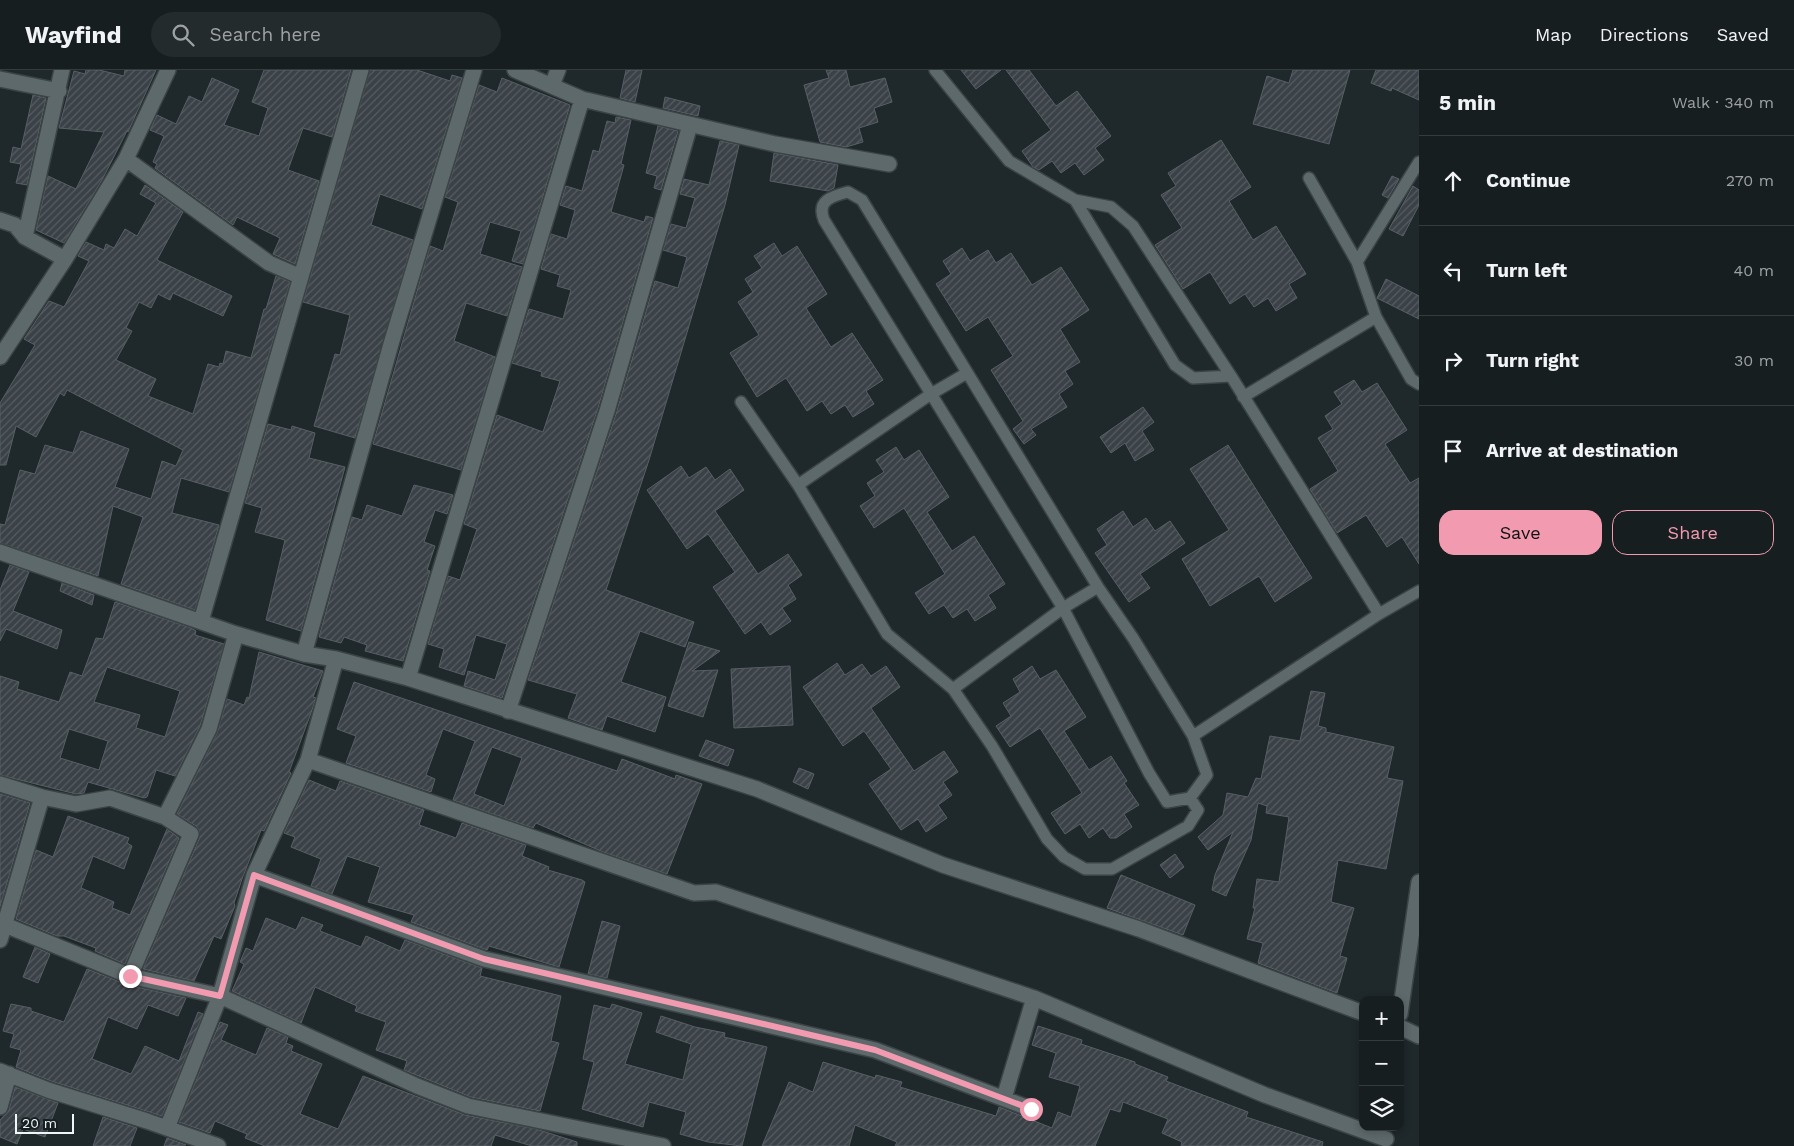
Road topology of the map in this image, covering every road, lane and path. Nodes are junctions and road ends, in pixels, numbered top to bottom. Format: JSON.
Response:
{"nodes":[{"id":1,"x":62,"y":70,"type":"edge"},
{"id":2,"x":168,"y":70,"type":"edge"},
{"id":3,"x":361,"y":70,"type":"edge"},
{"id":4,"x":474,"y":70,"type":"edge"},
{"id":5,"x":515,"y":70,"type":"edge"},
{"id":6,"x":558,"y":70,"type":"edge"},
{"id":7,"x":935,"y":70,"type":"edge"},
{"id":8,"x":0,"y":79,"type":"edge"},
{"id":9,"x":552,"y":85,"type":"junction"},
{"id":10,"x":59,"y":91,"type":"junction"},
{"id":11,"x":582,"y":99,"type":"junction"},
{"id":12,"x":690,"y":125,"type":"junction"},
{"id":13,"x":126,"y":160,"type":"junction"},
{"id":14,"x":1419,"y":162,"type":"edge"},
{"id":15,"x":889,"y":164,"type":"dead end"},
{"id":16,"x":1309,"y":178,"type":"dead end"},
{"id":17,"x":1075,"y":200,"type":"junction"},
{"id":18,"x":0,"y":220,"type":"edge"},
{"id":19,"x":25,"y":237,"type":"junction"},
{"id":20,"x":65,"y":259,"type":"junction"},
{"id":21,"x":1357,"y":262,"type":"junction"},
{"id":22,"x":301,"y":277,"type":"junction"},
{"id":23,"x":1376,"y":317,"type":"junction"},
{"id":24,"x":6,"y":336,"type":"edge"},
{"id":25,"x":0,"y":357,"type":"edge"},
{"id":26,"x":967,"y":373,"type":"junction"},
{"id":27,"x":1231,"y":376,"type":"junction"},
{"id":28,"x":1419,"y":384,"type":"edge"},
{"id":29,"x":931,"y":394,"type":"junction"},
{"id":30,"x":1243,"y":397,"type":"junction"},
{"id":31,"x":741,"y":402,"type":"dead end"},
{"id":32,"x":798,"y":485,"type":"junction"},
{"id":33,"x":0,"y":552,"type":"edge"},
{"id":34,"x":1098,"y":587,"type":"junction"},
{"id":35,"x":1419,"y":591,"type":"edge"},
{"id":36,"x":1063,"y":608,"type":"junction"},
{"id":37,"x":1378,"y":614,"type":"junction"},
{"id":38,"x":201,"y":621,"type":"junction"},
{"id":39,"x":236,"y":634,"type":"junction"},
{"id":40,"x":304,"y":654,"type":"junction"},
{"id":41,"x":336,"y":658,"type":"junction"},
{"id":42,"x":408,"y":678,"type":"junction"},
{"id":43,"x":953,"y":689,"type":"junction"},
{"id":44,"x":508,"y":711,"type":"junction"},
{"id":45,"x":1193,"y":736,"type":"junction"},
{"id":46,"x":308,"y":760,"type":"junction"},
{"id":47,"x":0,"y":784,"type":"edge"},
{"id":48,"x":42,"y":797,"type":"junction"},
{"id":49,"x":1190,"y":798,"type":"junction"},
{"id":50,"x":165,"y":817,"type":"junction"},
{"id":51,"x":254,"y":875,"type":"junction"},
{"id":52,"x":1419,"y":882,"type":"edge"},
{"id":53,"x":2,"y":924,"type":"edge"},
{"id":54,"x":1415,"y":932,"type":"edge"},
{"id":55,"x":0,"y":940,"type":"edge"},
{"id":56,"x":130,"y":976,"type":"junction"},
{"id":57,"x":220,"y":996,"type":"junction"},
{"id":58,"x":1403,"y":996,"type":"edge"},
{"id":59,"x":1034,"y":998,"type":"junction"},
{"id":60,"x":1359,"y":1012,"type":"edge"},
{"id":61,"x":1404,"y":1029,"type":"edge"},
{"id":62,"x":1419,"y":1036,"type":"edge"},
{"id":63,"x":5,"y":1073,"type":"edge"},
{"id":64,"x":1004,"y":1098,"type":"junction"},
{"id":65,"x":0,"y":1107,"type":"edge"},
{"id":66,"x":1031,"y":1109,"type":"dead end"},
{"id":67,"x":167,"y":1128,"type":"junction"},
{"id":68,"x":1386,"y":1137,"type":"edge"},
{"id":69,"x":218,"y":1146,"type":"edge"},
{"id":70,"x":663,"y":1146,"type":"edge"}],
"edges":[{"from":1,"to":10,"type":"street"},
{"from":2,"to":13,"type":"street"},
{"from":3,"to":22,"type":"street"},
{"from":4,"to":40,"type":"street"},
{"from":5,"to":9,"type":"street"},
{"from":6,"to":9,"type":"street"},
{"from":7,"to":17,"type":"lane"},
{"from":8,"to":10,"type":"street"},
{"from":9,"to":11,"type":"street"},
{"from":10,"to":19,"type":"street"},
{"from":11,"to":12,"type":"street"},
{"from":11,"to":42,"type":"street"},
{"from":12,"to":15,"type":"street"},
{"from":12,"to":44,"type":"street"},
{"from":13,"to":20,"type":"street"},
{"from":13,"to":22,"type":"street"},
{"from":14,"to":21,"type":"lane"},
{"from":16,"to":21,"type":"lane"},
{"from":17,"to":27,"type":"lane"},
{"from":17,"to":27,"type":"lane"},
{"from":18,"to":19,"type":"street"},
{"from":19,"to":20,"type":"street"},
{"from":20,"to":24,"type":"street"},
{"from":21,"to":23,"type":"lane"},
{"from":22,"to":38,"type":"street"},
{"from":23,"to":28,"type":"lane"},
{"from":23,"to":30,"type":"lane"},
{"from":24,"to":25,"type":"street"},
{"from":26,"to":29,"type":"lane"},
{"from":26,"to":29,"type":"lane"},
{"from":26,"to":34,"type":"lane"},
{"from":27,"to":30,"type":"lane"},
{"from":29,"to":32,"type":"lane"},
{"from":29,"to":36,"type":"lane"},
{"from":30,"to":37,"type":"lane"},
{"from":31,"to":32,"type":"lane"},
{"from":32,"to":43,"type":"lane"},
{"from":33,"to":38,"type":"street"},
{"from":34,"to":36,"type":"lane"},
{"from":34,"to":45,"type":"lane"},
{"from":35,"to":37,"type":"lane"},
{"from":36,"to":43,"type":"lane"},
{"from":36,"to":49,"type":"lane"},
{"from":37,"to":45,"type":"lane"},
{"from":38,"to":39,"type":"street"},
{"from":39,"to":40,"type":"street"},
{"from":39,"to":50,"type":"street"},
{"from":40,"to":41,"type":"street"},
{"from":41,"to":42,"type":"street"},
{"from":41,"to":46,"type":"street"},
{"from":42,"to":44,"type":"street"},
{"from":43,"to":49,"type":"lane"},
{"from":44,"to":60,"type":"street"},
{"from":45,"to":49,"type":"lane"},
{"from":46,"to":51,"type":"street"},
{"from":46,"to":59,"type":"street"},
{"from":47,"to":48,"type":"street"},
{"from":48,"to":50,"type":"street"},
{"from":48,"to":53,"type":"street"},
{"from":50,"to":56,"type":"street"},
{"from":51,"to":57,"type":"street"},
{"from":51,"to":64,"type":"street"},
{"from":52,"to":54,"type":"street"},
{"from":53,"to":55,"type":"street"},
{"from":53,"to":56,"type":"street"},
{"from":54,"to":58,"type":"street"},
{"from":56,"to":57,"type":"street"},
{"from":57,"to":67,"type":"street"},
{"from":57,"to":70,"type":"street"},
{"from":59,"to":64,"type":"street"},
{"from":59,"to":68,"type":"street"},
{"from":61,"to":62,"type":"street"},
{"from":63,"to":65,"type":"street"},
{"from":63,"to":67,"type":"street"},
{"from":64,"to":66,"type":"street"},
{"from":67,"to":69,"type":"street"}]}
